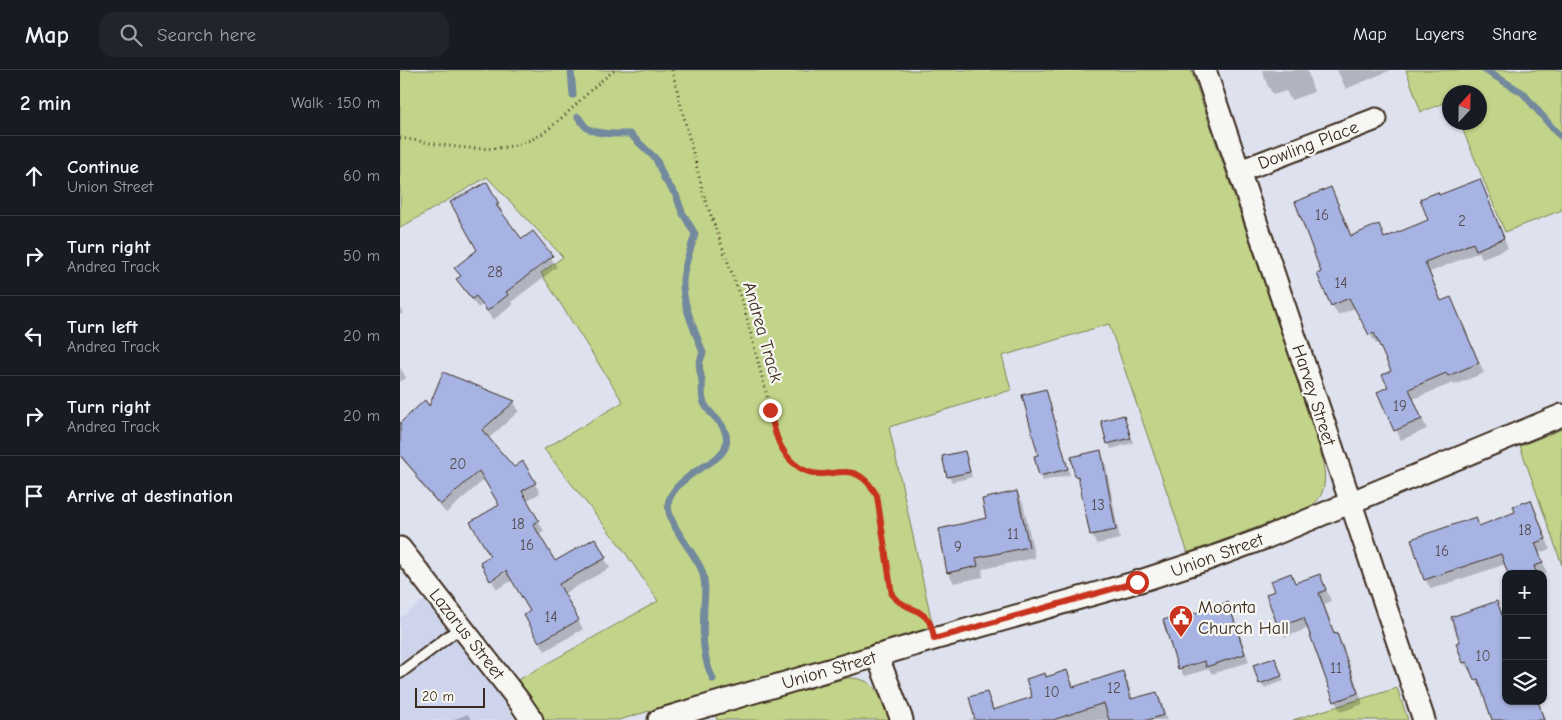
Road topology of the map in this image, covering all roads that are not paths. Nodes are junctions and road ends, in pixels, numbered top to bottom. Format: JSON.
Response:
{"nodes":[{"id":1,"x":1205,"y":70,"type":"edge"},
{"id":2,"x":1376,"y":119,"type":"dead end"},
{"id":3,"x":1240,"y":171,"type":"junction"},
{"id":4,"x":1562,"y":415,"type":"edge"},
{"id":5,"x":1350,"y":502,"type":"junction"},
{"id":6,"x":400,"y":548,"type":"edge"},
{"id":7,"x":461,"y":627,"type":"junction"},
{"id":8,"x":877,"y":656,"type":"junction"},
{"id":9,"x":400,"y":673,"type":"edge"},
{"id":10,"x":532,"y":720,"type":"edge"},
{"id":11,"x":659,"y":720,"type":"edge"},
{"id":12,"x":902,"y":720,"type":"edge"},
{"id":13,"x":1424,"y":720,"type":"edge"}],
"edges":[{"from":1,"to":3,"type":"street","name":"Harvey Street"},
{"from":2,"to":3,"type":"street","name":"Dowling Place"},
{"from":3,"to":5,"type":"street","name":"Harvey Street"},
{"from":4,"to":5,"type":"street","name":"Union Street"},
{"from":5,"to":8,"type":"street","name":"Union Street"},
{"from":5,"to":13,"type":"street","name":"Harvey Street"},
{"from":6,"to":7,"type":"street","name":"Lazarus Street"},
{"from":7,"to":9,"type":"lane"},
{"from":7,"to":10,"type":"street","name":"Lazarus Street"},
{"from":8,"to":11,"type":"street","name":"Union Street"},
{"from":8,"to":12,"type":"street"}]}
